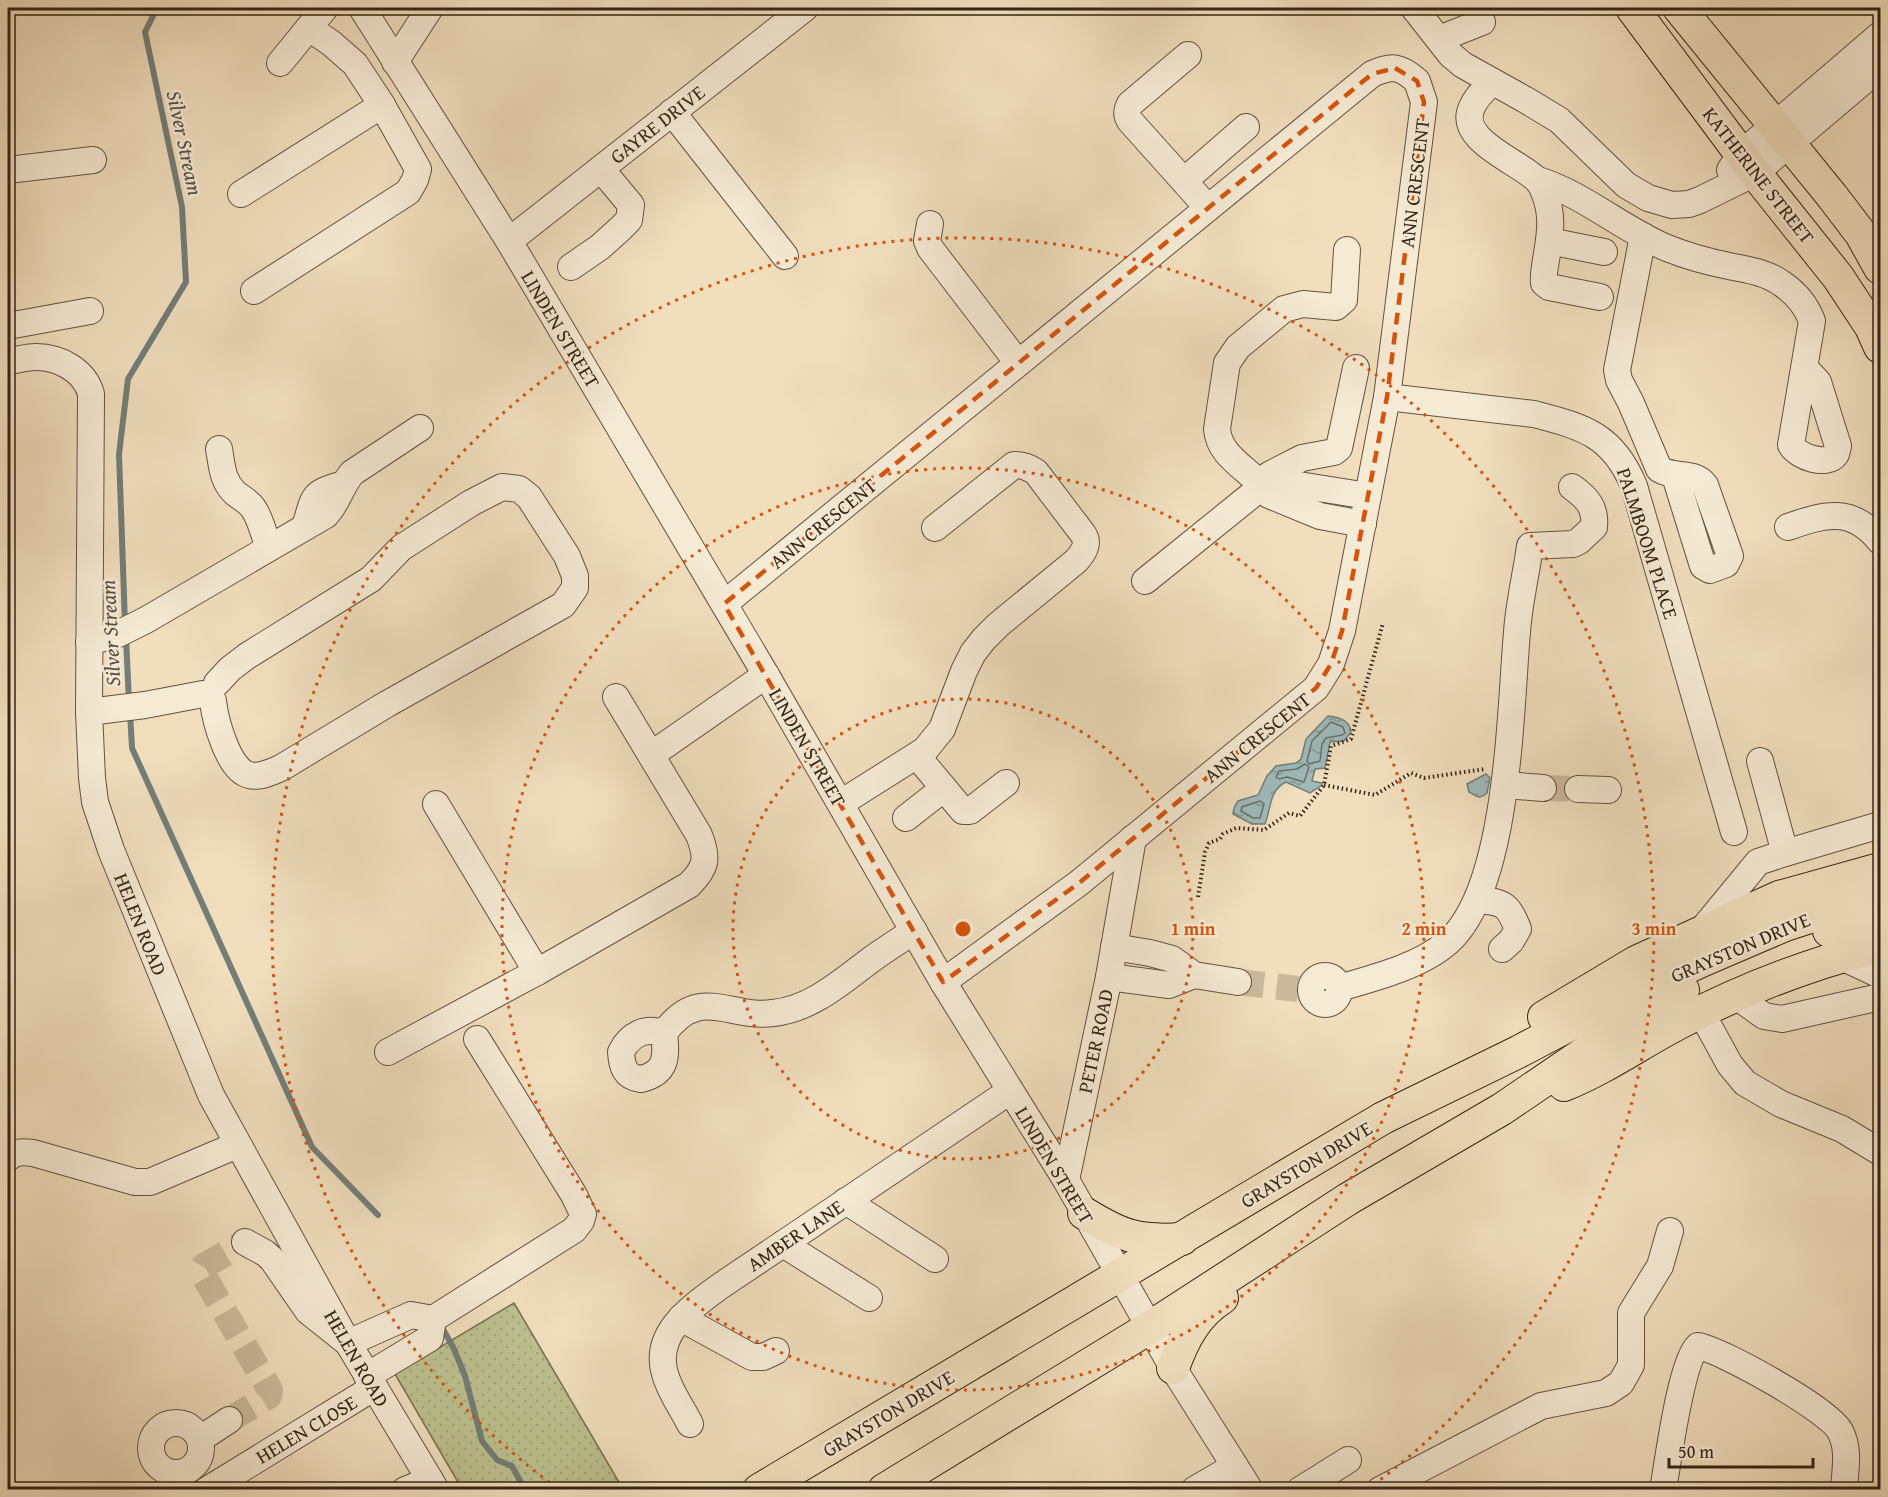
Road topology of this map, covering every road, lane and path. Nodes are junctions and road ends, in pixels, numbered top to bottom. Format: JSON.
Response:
{"nodes":[{"id":1,"x":325,"y":8,"type":"edge"},
{"id":2,"x":362,"y":8,"type":"edge"},
{"id":3,"x":430,"y":8,"type":"edge"},
{"id":4,"x":805,"y":8,"type":"edge"},
{"id":5,"x":1414,"y":8,"type":"edge"},
{"id":6,"x":1632,"y":8,"type":"edge"},
{"id":7,"x":1679,"y":8,"type":"edge"},
{"id":8,"x":1482,"y":22,"type":"dead end"},
{"id":9,"x":309,"y":28,"type":"junction"},
{"id":10,"x":1881,"y":35,"type":"edge"},
{"id":11,"x":1439,"y":39,"type":"junction"},
{"id":12,"x":1188,"y":55,"type":"dead end"},
{"id":13,"x":395,"y":62,"type":"junction"},
{"id":14,"x":280,"y":63,"type":"dead end"},
{"id":15,"x":1881,"y":67,"type":"edge"},
{"id":16,"x":1492,"y":81,"type":"junction"},
{"id":17,"x":382,"y":105,"type":"junction"},
{"id":18,"x":672,"y":112,"type":"junction"},
{"id":19,"x":1246,"y":127,"type":"dead end"},
{"id":20,"x":1782,"y":135,"type":"junction"},
{"id":21,"x":93,"y":160,"type":"dead end"},
{"id":22,"x":1748,"y":164,"type":"junction"},
{"id":23,"x":601,"y":169,"type":"junction"},
{"id":24,"x":8,"y":170,"type":"edge"},
{"id":25,"x":1538,"y":180,"type":"junction"},
{"id":26,"x":1184,"y":181,"type":"junction"},
{"id":27,"x":241,"y":194,"type":"dead end"},
{"id":28,"x":1208,"y":208,"type":"junction"},
{"id":29,"x":930,"y":224,"type":"dead end"},
{"id":30,"x":1643,"y":236,"type":"junction"},
{"id":31,"x":508,"y":241,"type":"junction"},
{"id":32,"x":1549,"y":241,"type":"junction"},
{"id":33,"x":1347,"y":250,"type":"dead end"},
{"id":34,"x":1604,"y":252,"type":"dead end"},
{"id":35,"x":785,"y":256,"type":"dead end"},
{"id":36,"x":572,"y":267,"type":"dead end"},
{"id":37,"x":1881,"y":268,"type":"edge"},
{"id":38,"x":254,"y":291,"type":"dead end"},
{"id":39,"x":1600,"y":297,"type":"dead end"},
{"id":40,"x":90,"y":311,"type":"dead end"},
{"id":41,"x":8,"y":326,"type":"edge"},
{"id":42,"x":1881,"y":347,"type":"edge"},
{"id":43,"x":8,"y":361,"type":"edge"},
{"id":44,"x":1018,"y":363,"type":"junction"},
{"id":45,"x":1356,"y":368,"type":"dead end"},
{"id":46,"x":1805,"y":368,"type":"dead end"},
{"id":47,"x":1387,"y":397,"type":"junction"},
{"id":48,"x":420,"y":428,"type":"dead end"},
{"id":49,"x":219,"y":449,"type":"dead end"},
{"id":50,"x":1675,"y":476,"type":"dead end"},
{"id":51,"x":1264,"y":484,"type":"junction"},
{"id":52,"x":1572,"y":487,"type":"dead end"},
{"id":53,"x":1368,"y":496,"type":"junction"},
{"id":54,"x":1363,"y":524,"type":"junction"},
{"id":55,"x":1788,"y":527,"type":"dead end"},
{"id":56,"x":935,"y":528,"type":"dead end"},
{"id":57,"x":1881,"y":542,"type":"edge"},
{"id":58,"x":269,"y":548,"type":"junction"},
{"id":59,"x":1145,"y":581,"type":"dead end"},
{"id":60,"x":724,"y":604,"type":"junction"},
{"id":61,"x":1383,"y":623,"type":"dead end"},
{"id":62,"x":89,"y":642,"type":"junction"},
{"id":63,"x":766,"y":675,"type":"junction"},
{"id":64,"x":211,"y":693,"type":"junction"},
{"id":65,"x":616,"y":697,"type":"dead end"},
{"id":66,"x":100,"y":711,"type":"junction"},
{"id":67,"x":651,"y":755,"type":"junction"},
{"id":68,"x":916,"y":756,"type":"junction"},
{"id":69,"x":1760,"y":761,"type":"dead end"},
{"id":70,"x":1499,"y":778,"type":"junction"},
{"id":71,"x":1006,"y":783,"type":"dead end"},
{"id":72,"x":1324,"y":785,"type":"junction"},
{"id":73,"x":1544,"y":788,"type":"tunnel mouth"},
{"id":74,"x":943,"y":789,"type":"junction"},
{"id":75,"x":1578,"y":789,"type":"tunnel mouth"},
{"id":76,"x":1608,"y":790,"type":"dead end"},
{"id":77,"x":841,"y":803,"type":"junction"},
{"id":78,"x":436,"y":804,"type":"dead end"},
{"id":79,"x":906,"y":818,"type":"dead end"},
{"id":80,"x":1881,"y":825,"type":"edge"},
{"id":81,"x":1734,"y":831,"type":"dead end"},
{"id":82,"x":1133,"y":838,"type":"junction"},
{"id":83,"x":1785,"y":853,"type":"junction"},
{"id":84,"x":1758,"y":862,"type":"junction"},
{"id":85,"x":1881,"y":869,"type":"edge"},
{"id":86,"x":1079,"y":883,"type":"junction"},
{"id":87,"x":1881,"y":894,"type":"edge"},
{"id":88,"x":1198,"y":897,"type":"dead end"},
{"id":89,"x":1779,"y":897,"type":"junction"},
{"id":90,"x":1478,"y":900,"type":"junction"},
{"id":91,"x":1121,"y":901,"type":"junction"},
{"id":92,"x":1881,"y":917,"type":"edge"},
{"id":93,"x":914,"y":931,"type":"junction"},
{"id":94,"x":1701,"y":932,"type":"junction"},
{"id":95,"x":1881,"y":946,"type":"edge"},
{"id":96,"x":1114,"y":947,"type":"junction"},
{"id":97,"x":1502,"y":949,"type":"dead end"},
{"id":98,"x":1842,"y":957,"type":"junction"},
{"id":99,"x":537,"y":972,"type":"junction"},
{"id":100,"x":1194,"y":975,"type":"junction"},
{"id":101,"x":1881,"y":975,"type":"edge"},
{"id":102,"x":1109,"y":977,"type":"junction"},
{"id":103,"x":943,"y":981,"type":"junction"},
{"id":104,"x":1238,"y":982,"type":"tunnel mouth"},
{"id":105,"x":1304,"y":990,"type":"tunnel mouth"},
{"id":106,"x":1735,"y":994,"type":"junction"},
{"id":107,"x":1881,"y":997,"type":"edge"},
{"id":108,"x":1701,"y":1012,"type":"junction"},
{"id":109,"x":1614,"y":1016,"type":"junction"},
{"id":110,"x":664,"y":1033,"type":"dead end"},
{"id":111,"x":477,"y":1039,"type":"dead end"},
{"id":112,"x":388,"y":1052,"type":"dead end"},
{"id":113,"x":1010,"y":1091,"type":"junction"},
{"id":114,"x":1502,"y":1109,"type":"junction"},
{"id":115,"x":1383,"y":1118,"type":"junction"},
{"id":116,"x":237,"y":1145,"type":"junction"},
{"id":117,"x":1881,"y":1152,"type":"edge"},
{"id":118,"x":8,"y":1158,"type":"edge"},
{"id":119,"x":1066,"y":1180,"type":"junction"},
{"id":120,"x":1348,"y":1199,"type":"junction"},
{"id":121,"x":846,"y":1201,"type":"junction"},
{"id":122,"x":1084,"y":1213,"type":"junction"},
{"id":123,"x":1670,"y":1231,"type":"dead end"},
{"id":124,"x":1182,"y":1239,"type":"junction"},
{"id":125,"x":245,"y":1242,"type":"dead end"},
{"id":126,"x":783,"y":1244,"type":"junction"},
{"id":127,"x":936,"y":1259,"type":"dead end"},
{"id":128,"x":1120,"y":1275,"type":"junction"},
{"id":129,"x":869,"y":1298,"type":"dead end"},
{"id":130,"x":681,"y":1318,"type":"junction"},
{"id":131,"x":425,"y":1324,"type":"junction"},
{"id":132,"x":1149,"y":1328,"type":"junction"},
{"id":133,"x":348,"y":1343,"type":"junction"},
{"id":134,"x":776,"y":1351,"type":"dead end"},
{"id":135,"x":1173,"y":1368,"type":"junction"},
{"id":136,"x":370,"y":1382,"type":"junction"},
{"id":137,"x":229,"y":1420,"type":"tunnel mouth"},
{"id":138,"x":690,"y":1424,"type":"dead end"},
{"id":139,"x":200,"y":1439,"type":"junction"},
{"id":140,"x":1348,"y":1460,"type":"dead end"},
{"id":141,"x":1235,"y":1466,"type":"junction"},
{"id":142,"x":190,"y":1468,"type":"junction"},
{"id":143,"x":430,"y":1486,"type":"edge"},
{"id":144,"x":206,"y":1490,"type":"edge"},
{"id":145,"x":405,"y":1490,"type":"edge"},
{"id":146,"x":759,"y":1490,"type":"edge"},
{"id":147,"x":884,"y":1490,"type":"edge"},
{"id":148,"x":1194,"y":1490,"type":"edge"},
{"id":149,"x":1250,"y":1490,"type":"edge"},
{"id":150,"x":1300,"y":1490,"type":"edge"},
{"id":151,"x":1380,"y":1490,"type":"edge"},
{"id":152,"x":1663,"y":1490,"type":"edge"},
{"id":153,"x":1844,"y":1490,"type":"edge"}],
"edges":[{"from":1,"to":9,"type":"street"},
{"from":2,"to":13,"type":"street","name":"LINDEN STREET"},
{"from":3,"to":13,"type":"street"},
{"from":4,"to":18,"type":"street","name":"GAYRE DRIVE"},
{"from":5,"to":11,"type":"street"},
{"from":6,"to":22,"type":"main road","name":"KATHERINE STREET"},
{"from":7,"to":20,"type":"main road"},
{"from":8,"to":11,"type":"street"},
{"from":9,"to":14,"type":"street"},
{"from":9,"to":17,"type":"street"},
{"from":10,"to":20,"type":"street"},
{"from":11,"to":16,"type":"street"},
{"from":12,"to":26,"type":"street"},
{"from":13,"to":31,"type":"street","name":"LINDEN STREET"},
{"from":15,"to":20,"type":"street"},
{"from":16,"to":22,"type":"street"},
{"from":16,"to":25,"type":"street"},
{"from":17,"to":27,"type":"street"},
{"from":17,"to":38,"type":"street"},
{"from":18,"to":23,"type":"street","name":"GAYRE DRIVE"},
{"from":18,"to":35,"type":"street"},
{"from":19,"to":26,"type":"street"},
{"from":20,"to":22,"type":"street"},
{"from":20,"to":37,"type":"main road"},
{"from":21,"to":24,"type":"street"},
{"from":22,"to":42,"type":"main road","name":"KATHERINE STREET"},
{"from":23,"to":31,"type":"street","name":"GAYRE DRIVE"},
{"from":23,"to":36,"type":"street"},
{"from":25,"to":30,"type":"street"},
{"from":25,"to":32,"type":"street"},
{"from":26,"to":28,"type":"street"},
{"from":28,"to":44,"type":"street","name":"ANN CRESCENT"},
{"from":28,"to":47,"type":"street","name":"ANN CRESCENT"},
{"from":29,"to":44,"type":"street"},
{"from":30,"to":46,"type":"street"},
{"from":30,"to":50,"type":"street"},
{"from":31,"to":60,"type":"street","name":"LINDEN STREET"},
{"from":32,"to":34,"type":"street"},
{"from":32,"to":39,"type":"street"},
{"from":33,"to":51,"type":"street"},
{"from":40,"to":41,"type":"street"},
{"from":43,"to":62,"type":"street","name":"HELEN ROAD"},
{"from":44,"to":60,"type":"street","name":"ANN CRESCENT"},
{"from":45,"to":51,"type":"street"},
{"from":47,"to":53,"type":"street","name":"ANN CRESCENT"},
{"from":47,"to":81,"type":"street","name":"PALMBOOM PLACE"},
{"from":48,"to":58,"type":"street"},
{"from":49,"to":58,"type":"street"},
{"from":51,"to":53,"type":"street"},
{"from":51,"to":54,"type":"street"},
{"from":51,"to":59,"type":"street"},
{"from":52,"to":70,"type":"street"},
{"from":53,"to":54,"type":"street","name":"ANN CRESCENT"},
{"from":54,"to":82,"type":"street","name":"ANN CRESCENT"},
{"from":55,"to":57,"type":"street"},
{"from":56,"to":68,"type":"street"},
{"from":58,"to":62,"type":"street"},
{"from":60,"to":63,"type":"street","name":"LINDEN STREET"},
{"from":61,"to":72,"type":"path"},
{"from":62,"to":66,"type":"street","name":"HELEN ROAD"},
{"from":63,"to":67,"type":"street"},
{"from":63,"to":77,"type":"street","name":"LINDEN STREET"},
{"from":64,"to":64,"type":"street"},
{"from":64,"to":66,"type":"street"},
{"from":65,"to":67,"type":"street"},
{"from":66,"to":116,"type":"street","name":"HELEN ROAD"},
{"from":67,"to":99,"type":"street"},
{"from":68,"to":74,"type":"street"},
{"from":68,"to":77,"type":"street"},
{"from":69,"to":83,"type":"street"},
{"from":70,"to":72,"type":"path"},
{"from":70,"to":73,"type":"street"},
{"from":70,"to":90,"type":"street"},
{"from":71,"to":74,"type":"street"},
{"from":72,"to":88,"type":"path"},
{"from":74,"to":79,"type":"street"},
{"from":75,"to":76,"type":"street"},
{"from":77,"to":93,"type":"street","name":"LINDEN STREET"},
{"from":78,"to":99,"type":"street"},
{"from":80,"to":83,"type":"street"},
{"from":82,"to":86,"type":"street","name":"ANN CRESCENT"},
{"from":82,"to":91,"type":"street","name":"PETER ROAD"},
{"from":83,"to":84,"type":"street"},
{"from":84,"to":89,"type":"street"},
{"from":84,"to":94,"type":"street"},
{"from":85,"to":89,"type":"main road"},
{"from":86,"to":91,"type":"street"},
{"from":86,"to":103,"type":"street","name":"ANN CRESCENT"},
{"from":87,"to":109,"type":"main road","name":"GRAYSTON DRIVE"},
{"from":89,"to":94,"type":"main road"},
{"from":90,"to":97,"type":"street"},
{"from":90,"to":105,"type":"street"},
{"from":91,"to":96,"type":"street","name":"PETER ROAD"},
{"from":92,"to":109,"type":"main road","name":"GRAYSTON DRIVE"},
{"from":93,"to":103,"type":"street","name":"LINDEN STREET"},
{"from":93,"to":110,"type":"street"},
{"from":94,"to":115,"type":"main road"},
{"from":95,"to":98,"type":"main road"},
{"from":96,"to":100,"type":"street"},
{"from":96,"to":102,"type":"street","name":"PETER ROAD"},
{"from":98,"to":101,"type":"street"},
{"from":98,"to":106,"type":"main road"},
{"from":99,"to":112,"type":"street"},
{"from":100,"to":102,"type":"street"},
{"from":100,"to":104,"type":"street"},
{"from":102,"to":119,"type":"street","name":"PETER ROAD"},
{"from":103,"to":113,"type":"street","name":"LINDEN STREET"},
{"from":106,"to":107,"type":"street"},
{"from":106,"to":108,"type":"main road"},
{"from":108,"to":114,"type":"main road"},
{"from":108,"to":117,"type":"street"},
{"from":109,"to":114,"type":"main road","name":"GRAYSTON DRIVE"},
{"from":109,"to":115,"type":"main road","name":"GRAYSTON DRIVE"},
{"from":111,"to":131,"type":"street"},
{"from":113,"to":119,"type":"street","name":"LINDEN STREET"},
{"from":113,"to":121,"type":"street","name":"AMBER LANE"},
{"from":114,"to":120,"type":"main road","name":"GRAYSTON DRIVE"},
{"from":115,"to":124,"type":"main road","name":"GRAYSTON DRIVE"},
{"from":116,"to":118,"type":"street"},
{"from":116,"to":133,"type":"street","name":"HELEN ROAD"},
{"from":119,"to":122,"type":"street","name":"LINDEN STREET"},
{"from":120,"to":132,"type":"main road","name":"GRAYSTON DRIVE"},
{"from":120,"to":135,"type":"main road"},
{"from":121,"to":126,"type":"street","name":"AMBER LANE"},
{"from":121,"to":127,"type":"street"},
{"from":122,"to":124,"type":"main road"},
{"from":122,"to":128,"type":"street","name":"LINDEN STREET"},
{"from":123,"to":151,"type":"street"},
{"from":124,"to":128,"type":"main road","name":"GRAYSTON DRIVE"},
{"from":125,"to":133,"type":"street"},
{"from":126,"to":129,"type":"street"},
{"from":126,"to":130,"type":"street","name":"AMBER LANE"},
{"from":128,"to":132,"type":"street","name":"LINDEN STREET"},
{"from":128,"to":146,"type":"main road","name":"GRAYSTON DRIVE"},
{"from":130,"to":134,"type":"street"},
{"from":130,"to":138,"type":"street","name":"AMBER LANE"},
{"from":131,"to":133,"type":"street"},
{"from":131,"to":136,"type":"street","name":"HELEN CLOSE"},
{"from":132,"to":135,"type":"street","name":"LINDEN STREET"},
{"from":132,"to":147,"type":"main road","name":"GRAYSTON DRIVE"},
{"from":133,"to":136,"type":"street","name":"HELEN ROAD"},
{"from":135,"to":141,"type":"street","name":"LINDEN STREET"},
{"from":136,"to":143,"type":"street","name":"HELEN ROAD"},
{"from":136,"to":144,"type":"street","name":"HELEN CLOSE"},
{"from":137,"to":139,"type":"street"},
{"from":139,"to":142,"type":"street"},
{"from":139,"to":142,"type":"street"},
{"from":140,"to":150,"type":"street"},
{"from":141,"to":148,"type":"street"},
{"from":141,"to":149,"type":"street","name":"LINDEN STREET"},
{"from":142,"to":144,"type":"street"},
{"from":143,"to":145,"type":"street"},
{"from":152,"to":153,"type":"street"}]}
